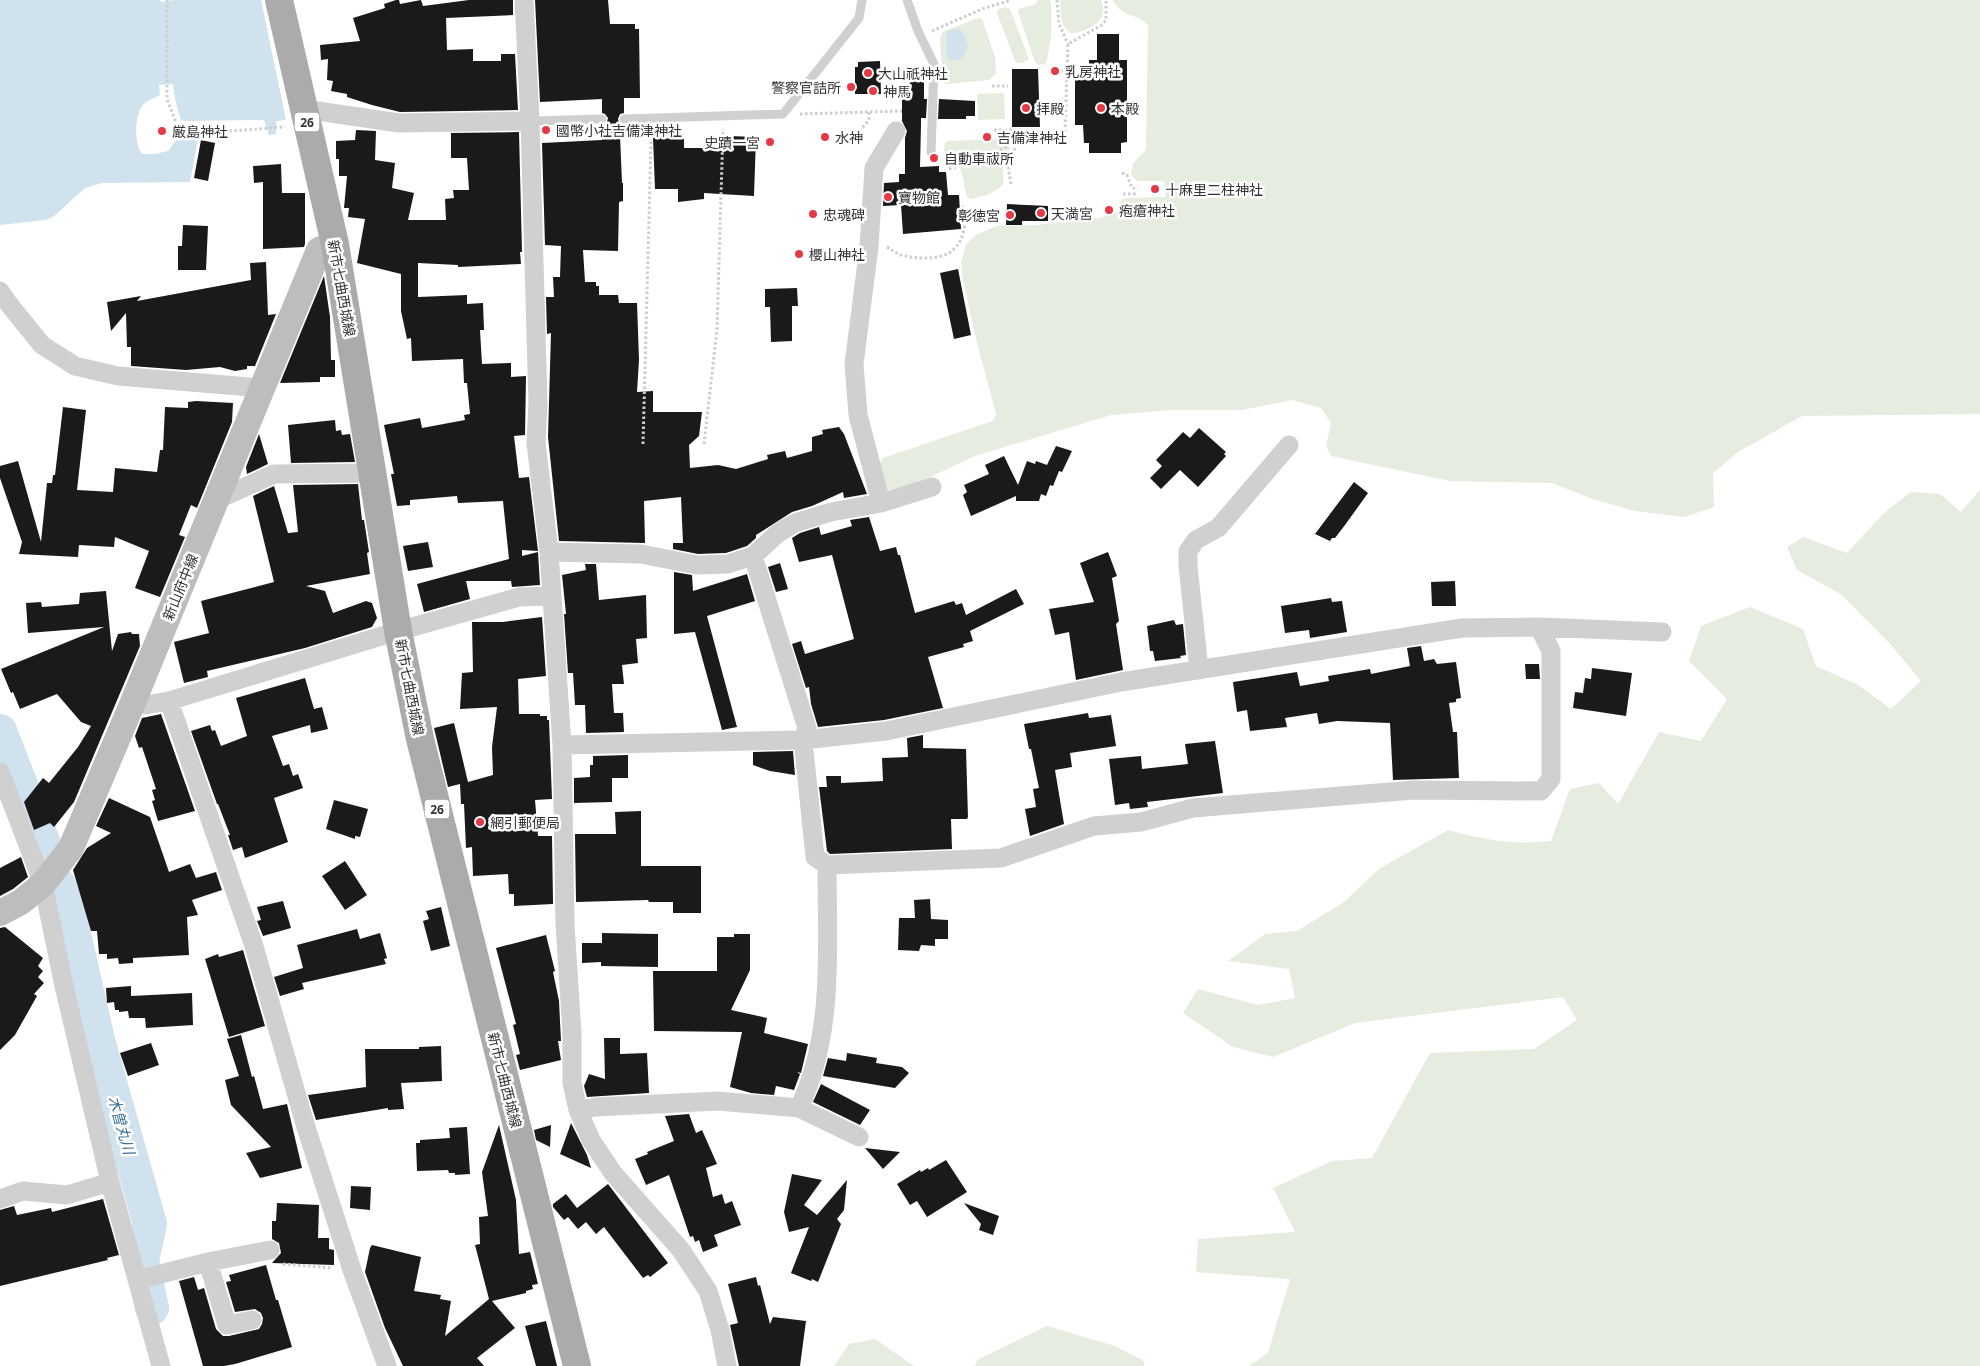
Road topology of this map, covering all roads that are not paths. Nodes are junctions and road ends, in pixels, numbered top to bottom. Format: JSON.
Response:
{"nodes":[{"id":1,"x":279,"y":0,"type":"edge"},
{"id":2,"x":524,"y":0,"type":"edge"},
{"id":3,"x":862,"y":0,"type":"edge"},
{"id":4,"x":908,"y":0,"type":"edge"},
{"id":5,"x":304,"y":109,"type":"junction"},
{"id":6,"x":624,"y":118,"type":"dead end"},
{"id":7,"x":602,"y":119,"type":"dead end"},
{"id":8,"x":530,"y":121,"type":"junction"},
{"id":9,"x":896,"y":131,"type":"dead end"},
{"id":10,"x":931,"y":152,"type":"dead end"},
{"id":11,"x":335,"y":244,"type":"junction"},
{"id":12,"x":0,"y":291,"type":"edge"},
{"id":13,"x":261,"y":388,"type":"junction"},
{"id":14,"x":1289,"y":445,"type":"dead end"},
{"id":15,"x":373,"y":474,"type":"junction"},
{"id":16,"x":932,"y":486,"type":"dead end"},
{"id":17,"x":218,"y":495,"type":"junction"},
{"id":18,"x":881,"y":503,"type":"junction"},
{"id":19,"x":549,"y":552,"type":"junction"},
{"id":20,"x":754,"y":556,"type":"junction"},
{"id":21,"x":551,"y":596,"type":"junction"},
{"id":22,"x":1539,"y":628,"type":"junction"},
{"id":23,"x":398,"y":631,"type":"junction"},
{"id":24,"x":1662,"y":632,"type":"dead end"},
{"id":25,"x":1199,"y":670,"type":"junction"},
{"id":26,"x":169,"y":701,"type":"junction"},
{"id":27,"x":133,"y":702,"type":"junction"},
{"id":28,"x":803,"y":740,"type":"junction"},
{"id":29,"x":562,"y":745,"type":"junction"},
{"id":30,"x":0,"y":772,"type":"edge"},
{"id":31,"x":827,"y":865,"type":"junction"},
{"id":32,"x":43,"y":884,"type":"junction"},
{"id":33,"x":0,"y":912,"type":"edge"},
{"id":34,"x":799,"y":1108,"type":"junction"},
{"id":35,"x":578,"y":1110,"type":"junction"},
{"id":36,"x":859,"y":1137,"type":"dead end"},
{"id":37,"x":110,"y":1182,"type":"junction"},
{"id":38,"x":0,"y":1198,"type":"edge"},
{"id":39,"x":261,"y":1251,"type":"road end"},
{"id":40,"x":208,"y":1262,"type":"junction"},
{"id":41,"x":137,"y":1280,"type":"junction"},
{"id":42,"x":252,"y":1320,"type":"dead end"},
{"id":43,"x":161,"y":1366,"type":"edge"},
{"id":44,"x":388,"y":1366,"type":"edge"},
{"id":45,"x":577,"y":1366,"type":"edge"},
{"id":46,"x":727,"y":1366,"type":"edge"}],
"edges":[{"from":1,"to":5,"type":"main road","name":"新市七曲西城線","number":"26"},
{"from":2,"to":8,"type":"street"},
{"from":3,"to":6,"type":"lane"},
{"from":4,"to":10,"type":"lane"},
{"from":5,"to":8,"type":"street"},
{"from":5,"to":11,"type":"main road","name":"新市七曲西城線","number":"26"},
{"from":7,"to":8,"type":"lane"},
{"from":8,"to":19,"type":"street"},
{"from":9,"to":18,"type":"street"},
{"from":11,"to":13,"type":"main road","name":"新山府中線"},
{"from":11,"to":15,"type":"main road","name":"新市七曲西城線","number":"26"},
{"from":12,"to":13,"type":"street"},
{"from":13,"to":17,"type":"main road","name":"新山府中線"},
{"from":14,"to":25,"type":"street"},
{"from":15,"to":17,"type":"street"},
{"from":15,"to":23,"type":"main road","name":"新市七曲西城線","number":"26"},
{"from":16,"to":18,"type":"street"},
{"from":17,"to":27,"type":"main road","name":"新山府中線"},
{"from":18,"to":20,"type":"street"},
{"from":19,"to":20,"type":"street"},
{"from":19,"to":21,"type":"street"},
{"from":20,"to":28,"type":"street"},
{"from":21,"to":23,"type":"street"},
{"from":21,"to":29,"type":"street"},
{"from":22,"to":24,"type":"street"},
{"from":22,"to":25,"type":"street"},
{"from":22,"to":31,"type":"street"},
{"from":23,"to":26,"type":"street"},
{"from":23,"to":45,"type":"main road","name":"新市七曲西城線","number":"26"},
{"from":25,"to":28,"type":"street"},
{"from":26,"to":27,"type":"street"},
{"from":26,"to":44,"type":"street"},
{"from":27,"to":32,"type":"main road","name":"新山府中線"},
{"from":28,"to":29,"type":"street"},
{"from":28,"to":31,"type":"street"},
{"from":29,"to":35,"type":"street"},
{"from":30,"to":32,"type":"street"},
{"from":31,"to":34,"type":"street"},
{"from":32,"to":33,"type":"main road","name":"新山府中線"},
{"from":32,"to":37,"type":"street"},
{"from":34,"to":35,"type":"street"},
{"from":34,"to":36,"type":"street"},
{"from":35,"to":46,"type":"street"},
{"from":37,"to":38,"type":"street"},
{"from":37,"to":41,"type":"street"},
{"from":39,"to":40,"type":"street"},
{"from":40,"to":41,"type":"street"},
{"from":40,"to":42,"type":"street"},
{"from":41,"to":43,"type":"street"}]}
